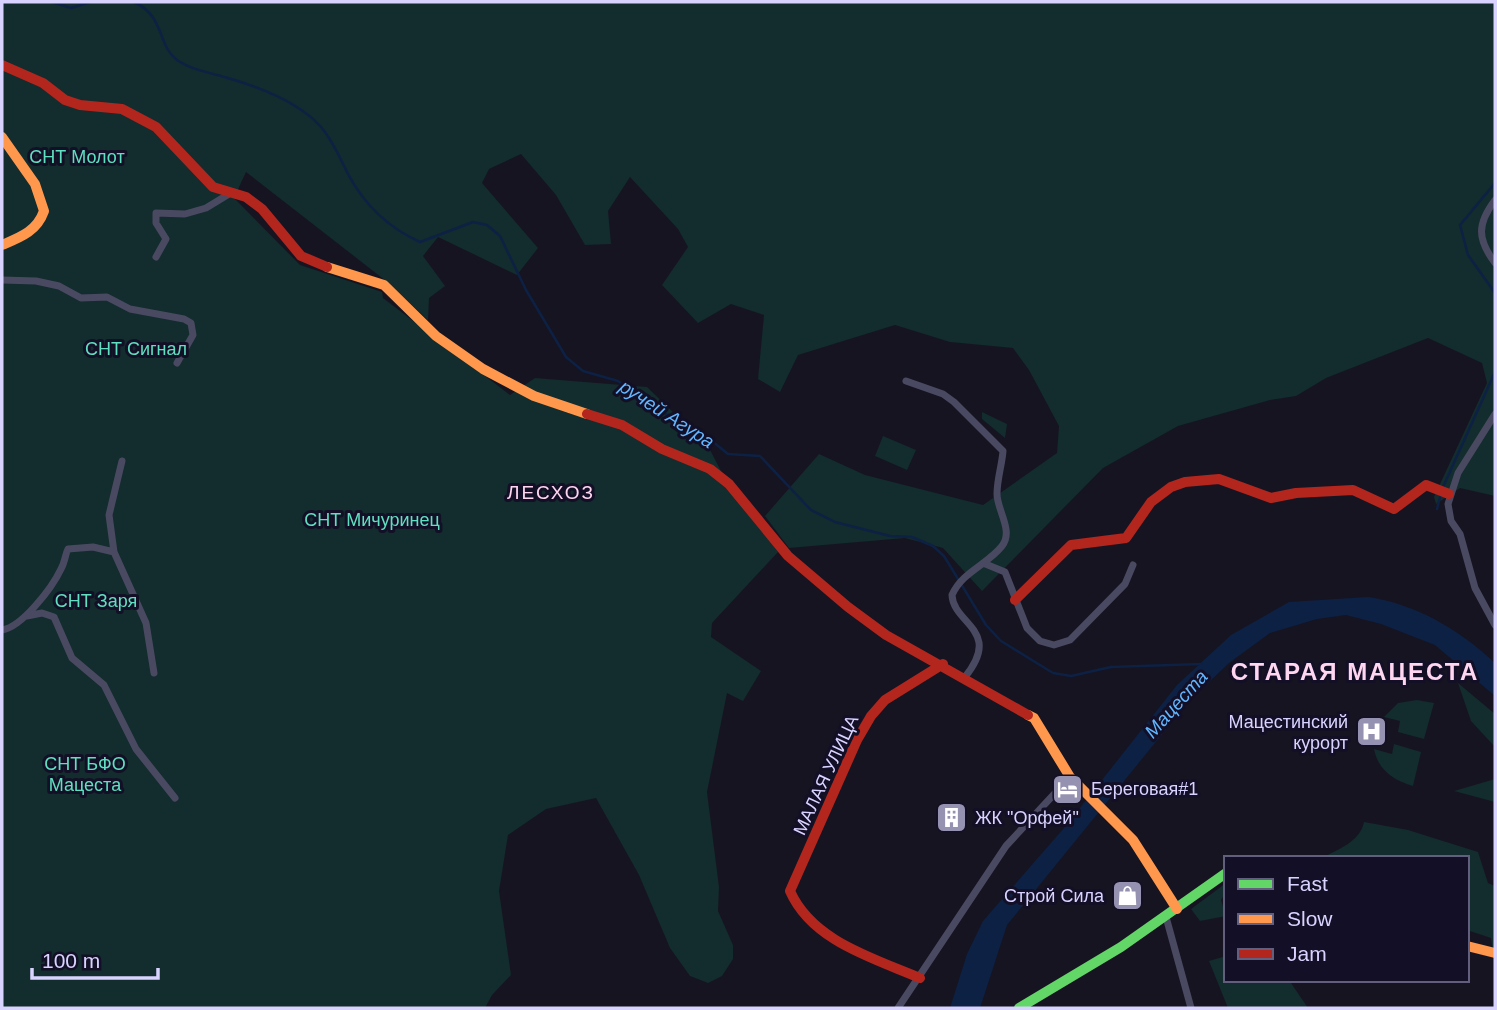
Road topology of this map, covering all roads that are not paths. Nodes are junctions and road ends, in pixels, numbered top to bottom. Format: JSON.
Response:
{"nodes":[{"id":1,"x":2,"y":65,"type":"edge"},
{"id":2,"x":2,"y":137,"type":"edge"},
{"id":3,"x":229,"y":194,"type":"junction"},
{"id":4,"x":1495,"y":200,"type":"edge"},
{"id":5,"x":2,"y":245,"type":"edge"},
{"id":6,"x":156,"y":257,"type":"dead end"},
{"id":7,"x":1495,"y":263,"type":"edge"},
{"id":8,"x":2,"y":279,"type":"edge"},
{"id":9,"x":177,"y":363,"type":"dead end"},
{"id":10,"x":906,"y":381,"type":"dead end"},
{"id":11,"x":1495,"y":414,"type":"edge"},
{"id":12,"x":122,"y":461,"type":"dead end"},
{"id":13,"x":1449,"y":494,"type":"junction"},
{"id":14,"x":114,"y":552,"type":"junction"},
{"id":15,"x":983,"y":563,"type":"junction"},
{"id":16,"x":1133,"y":565,"type":"dead end"},
{"id":17,"x":1015,"y":600,"type":"junction"},
{"id":18,"x":27,"y":616,"type":"junction"},
{"id":19,"x":1495,"y":625,"type":"edge"},
{"id":20,"x":2,"y":630,"type":"edge"},
{"id":21,"x":943,"y":664,"type":"junction"},
{"id":22,"x":154,"y":673,"type":"dead end"},
{"id":23,"x":965,"y":677,"type":"junction"},
{"id":24,"x":1070,"y":777,"type":"junction"},
{"id":25,"x":175,"y":798,"type":"dead end"},
{"id":26,"x":1224,"y":874,"type":"edge"},
{"id":27,"x":1177,"y":909,"type":"junction"},
{"id":28,"x":1166,"y":917,"type":"junction"},
{"id":29,"x":1469,"y":946,"type":"edge"},
{"id":30,"x":1495,"y":953,"type":"edge"},
{"id":31,"x":920,"y":978,"type":"junction"},
{"id":32,"x":898,"y":1008,"type":"edge"},
{"id":33,"x":1018,"y":1008,"type":"edge"},
{"id":34,"x":1191,"y":1008,"type":"edge"}],
"edges":[{"from":1,"to":3,"type":"street"},
{"from":2,"to":5,"type":"street"},
{"from":3,"to":6,"type":"street"},
{"from":3,"to":21,"type":"street"},
{"from":4,"to":7,"type":"street"},
{"from":8,"to":9,"type":"street"},
{"from":10,"to":15,"type":"street"},
{"from":11,"to":13,"type":"street"},
{"from":12,"to":14,"type":"street"},
{"from":13,"to":17,"type":"street"},
{"from":13,"to":19,"type":"street"},
{"from":14,"to":18,"type":"street"},
{"from":14,"to":22,"type":"street"},
{"from":15,"to":17,"type":"street"},
{"from":15,"to":23,"type":"street"},
{"from":16,"to":17,"type":"street"},
{"from":18,"to":20,"type":"street"},
{"from":18,"to":25,"type":"street"},
{"from":21,"to":23,"type":"street"},
{"from":21,"to":31,"type":"street","name":"МАЛАЯ УЛИЦА"},
{"from":23,"to":24,"type":"street"},
{"from":24,"to":27,"type":"street"},
{"from":24,"to":31,"type":"street"},
{"from":26,"to":27,"type":"street"},
{"from":27,"to":28,"type":"street"},
{"from":28,"to":33,"type":"street"},
{"from":28,"to":34,"type":"street"},
{"from":29,"to":30,"type":"street"},
{"from":31,"to":32,"type":"street"}]}
